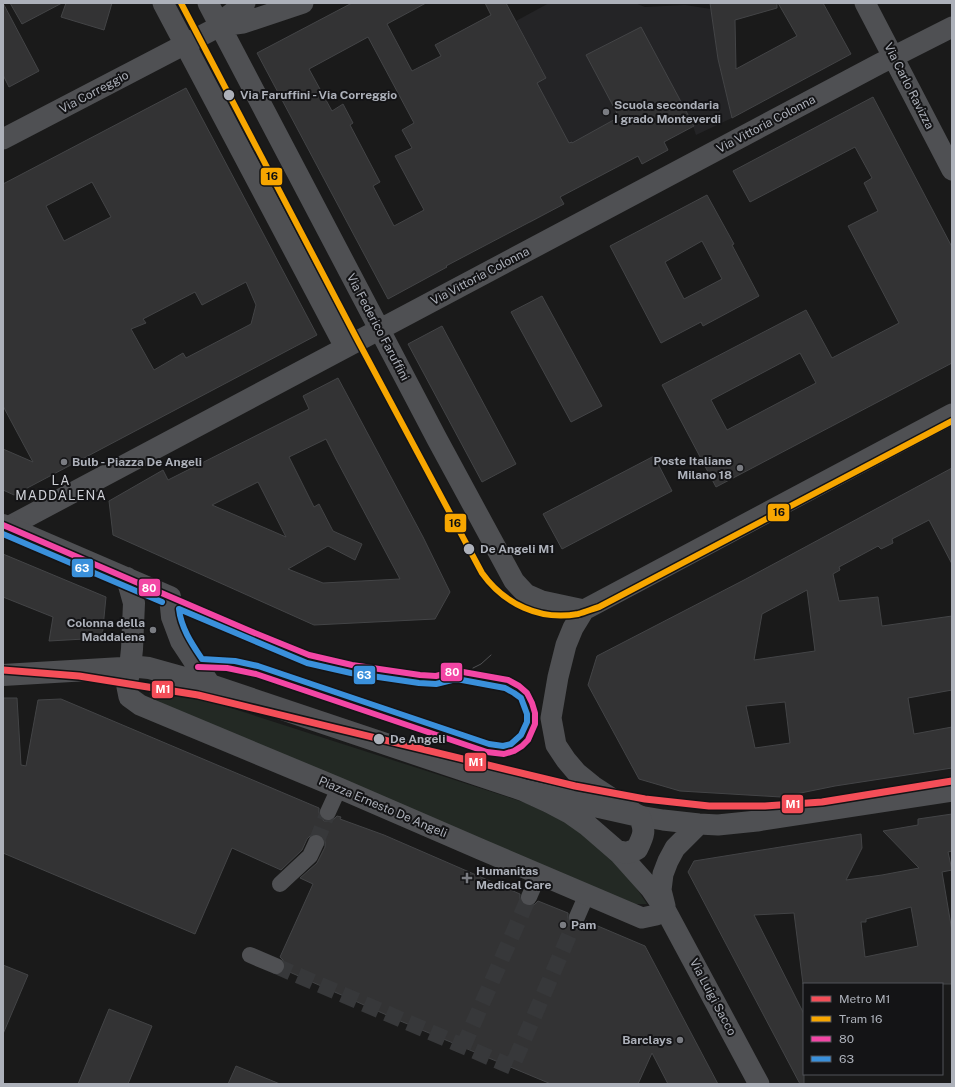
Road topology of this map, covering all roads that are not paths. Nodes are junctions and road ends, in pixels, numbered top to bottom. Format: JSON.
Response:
{"nodes":[{"id":1,"x":163,"y":3,"type":"edge"},
{"id":2,"x":208,"y":3,"type":"edge"},
{"id":3,"x":245,"y":3,"type":"edge"},
{"id":4,"x":302,"y":3,"type":"edge"},
{"id":5,"x":866,"y":3,"type":"edge"},
{"id":6,"x":220,"y":26,"type":"junction"},
{"id":7,"x":952,"y":26,"type":"edge"},
{"id":8,"x":185,"y":44,"type":"junction"},
{"id":9,"x":893,"y":56,"type":"junction"},
{"id":10,"x":3,"y":139,"type":"edge"},
{"id":11,"x":952,"y":170,"type":"edge"},
{"id":12,"x":379,"y":329,"type":"junction"},
{"id":13,"x":345,"y":347,"type":"junction"},
{"id":14,"x":952,"y":414,"type":"edge"},
{"id":15,"x":5,"y":526,"type":"edge"},
{"id":16,"x":127,"y":578,"type":"junction"},
{"id":17,"x":584,"y":610,"type":"junction"},
{"id":18,"x":130,"y":668,"type":"junction"},
{"id":19,"x":3,"y":675,"type":"edge"},
{"id":20,"x":210,"y":685,"type":"junction"},
{"id":21,"x":339,"y":788,"type":"junction"},
{"id":22,"x":523,"y":790,"type":"junction"},
{"id":23,"x":952,"y":791,"type":"edge"},
{"id":24,"x":328,"y":812,"type":"tunnel mouth"},
{"id":25,"x":639,"y":816,"type":"junction"},
{"id":26,"x":699,"y":824,"type":"junction"},
{"id":27,"x":316,"y":843,"type":"tunnel mouth"},
{"id":28,"x":617,"y":851,"type":"junction"},
{"id":29,"x":539,"y":874,"type":"junction"},
{"id":30,"x":280,"y":884,"type":"dead end"},
{"id":31,"x":587,"y":894,"type":"junction"},
{"id":32,"x":528,"y":897,"type":"tunnel mouth"},
{"id":33,"x":666,"y":911,"type":"junction"},
{"id":34,"x":577,"y":917,"type":"tunnel mouth"},
{"id":35,"x":250,"y":955,"type":"dead end"},
{"id":36,"x":276,"y":966,"type":"tunnel mouth"},
{"id":37,"x":759,"y":1084,"type":"edge"}],
"edges":[{"from":1,"to":8,"type":"street"},
{"from":2,"to":6,"type":"street","name":"Via Federico Faruffini"},
{"from":3,"to":6,"type":"street"},
{"from":4,"to":6,"type":"street"},
{"from":5,"to":9,"type":"street","name":"Via Carlo Ravizza"},
{"from":6,"to":8,"type":"street","name":"Via Correggio"},
{"from":6,"to":12,"type":"street","name":"Via Federico Faruffini"},
{"from":7,"to":9,"type":"street","name":"Via Vittoria Colonna"},
{"from":8,"to":10,"type":"street","name":"Via Correggio"},
{"from":8,"to":13,"type":"street"},
{"from":9,"to":11,"type":"street","name":"Via Carlo Ravizza"},
{"from":9,"to":12,"type":"street","name":"Via Vittoria Colonna"},
{"from":12,"to":13,"type":"street","name":"Via Vittoria Colonna"},
{"from":12,"to":17,"type":"street","name":"Via Federico Faruffini"},
{"from":13,"to":15,"type":"street","name":"Via Vittoria Colonna"},
{"from":14,"to":17,"type":"street"},
{"from":15,"to":16,"type":"street"},
{"from":16,"to":18,"type":"street","name":"Piazza Ernesto De Angeli"},
{"from":16,"to":20,"type":"street"},
{"from":17,"to":25,"type":"street"},
{"from":18,"to":19,"type":"street"},
{"from":18,"to":20,"type":"street"},
{"from":18,"to":21,"type":"street","name":"Piazza Ernesto De Angeli"},
{"from":20,"to":22,"type":"street"},
{"from":21,"to":24,"type":"street"},
{"from":21,"to":29,"type":"street","name":"Piazza Ernesto De Angeli"},
{"from":22,"to":25,"type":"street"},
{"from":22,"to":28,"type":"street"},
{"from":23,"to":26,"type":"street"},
{"from":25,"to":26,"type":"street"},
{"from":25,"to":28,"type":"street"},
{"from":26,"to":33,"type":"street"},
{"from":27,"to":30,"type":"street"},
{"from":28,"to":33,"type":"street"},
{"from":29,"to":31,"type":"street","name":"Piazza Ernesto De Angeli"},
{"from":29,"to":32,"type":"street"},
{"from":31,"to":33,"type":"street","name":"Piazza Ernesto De Angeli"},
{"from":31,"to":34,"type":"street"},
{"from":33,"to":37,"type":"street","name":"Via Luigi Sacco"},
{"from":35,"to":36,"type":"street"}]}
